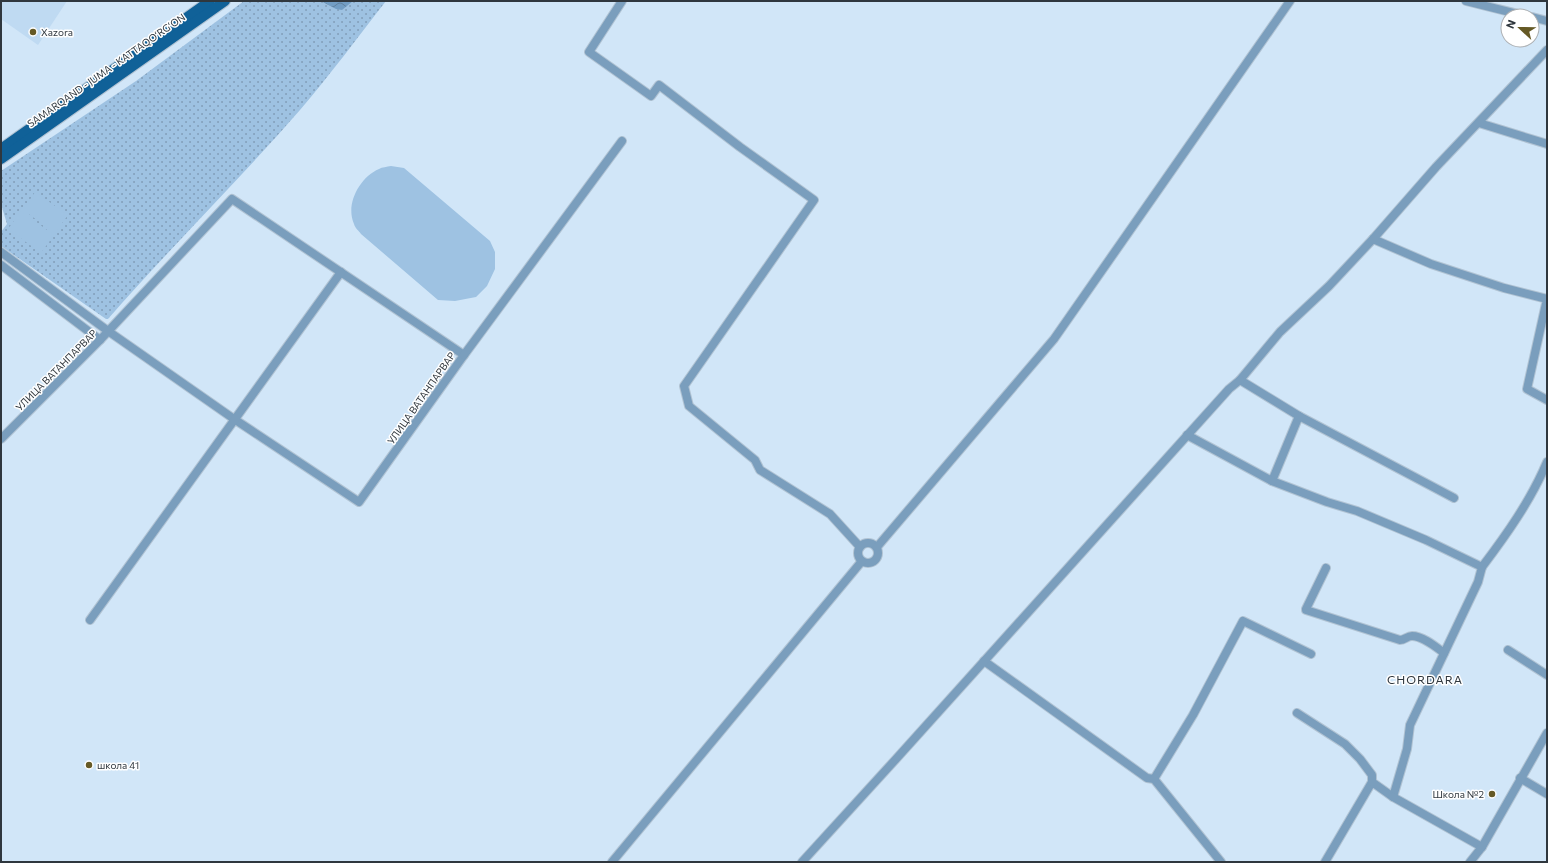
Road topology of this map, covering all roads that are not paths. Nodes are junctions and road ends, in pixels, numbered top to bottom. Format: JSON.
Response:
{"nodes":[{"id":1,"x":210,"y":1,"type":"edge"},
{"id":2,"x":225,"y":1,"type":"edge"},
{"id":3,"x":622,"y":1,"type":"edge"},
{"id":4,"x":1290,"y":1,"type":"edge"},
{"id":5,"x":1466,"y":1,"type":"edge"},
{"id":6,"x":1500,"y":10,"type":"edge"},
{"id":7,"x":1547,"y":50,"type":"edge"},
{"id":8,"x":1478,"y":123,"type":"junction"},
{"id":9,"x":622,"y":141,"type":"dead end"},
{"id":10,"x":1547,"y":144,"type":"edge"},
{"id":11,"x":1,"y":149,"type":"edge"},
{"id":12,"x":1,"y":159,"type":"edge"},
{"id":13,"x":1373,"y":239,"type":"junction"},
{"id":14,"x":1,"y":252,"type":"edge"},
{"id":15,"x":1,"y":264,"type":"edge"},
{"id":16,"x":340,"y":272,"type":"junction"},
{"id":17,"x":1547,"y":299,"type":"edge"},
{"id":18,"x":108,"y":331,"type":"junction"},
{"id":19,"x":100,"y":340,"type":"junction"},
{"id":20,"x":464,"y":355,"type":"junction"},
{"id":21,"x":1240,"y":380,"type":"junction"},
{"id":22,"x":1547,"y":400,"type":"edge"},
{"id":23,"x":1299,"y":416,"type":"junction"},
{"id":24,"x":234,"y":419,"type":"junction"},
{"id":25,"x":1187,"y":435,"type":"junction"},
{"id":26,"x":1,"y":439,"type":"edge"},
{"id":27,"x":1547,"y":462,"type":"edge"},
{"id":28,"x":1272,"y":480,"type":"junction"},
{"id":29,"x":1454,"y":498,"type":"dead end"},
{"id":30,"x":860,"y":547,"type":"junction"},
{"id":31,"x":877,"y":547,"type":"junction"},
{"id":32,"x":862,"y":561,"type":"junction"},
{"id":33,"x":1482,"y":567,"type":"junction"},
{"id":34,"x":1326,"y":568,"type":"dead end"},
{"id":35,"x":90,"y":620,"type":"dead end"},
{"id":36,"x":1508,"y":650,"type":"dead end"},
{"id":37,"x":1444,"y":652,"type":"junction"},
{"id":38,"x":1311,"y":654,"type":"dead end"},
{"id":39,"x":984,"y":661,"type":"junction"},
{"id":40,"x":1547,"y":675,"type":"edge"},
{"id":41,"x":1297,"y":714,"type":"dead end"},
{"id":42,"x":1547,"y":732,"type":"edge"},
{"id":43,"x":1520,"y":778,"type":"junction"},
{"id":44,"x":1154,"y":779,"type":"junction"},
{"id":45,"x":1372,"y":782,"type":"junction"},
{"id":46,"x":1547,"y":794,"type":"edge"},
{"id":47,"x":1392,"y":797,"type":"junction"},
{"id":48,"x":1482,"y":847,"type":"junction"},
{"id":49,"x":612,"y":862,"type":"edge"},
{"id":50,"x":802,"y":862,"type":"edge"},
{"id":51,"x":1221,"y":862,"type":"edge"},
{"id":52,"x":1325,"y":862,"type":"edge"},
{"id":53,"x":1470,"y":862,"type":"edge"}],
"edges":[{"from":1,"to":11,"type":"main road","name":"SAMARQAND - JUMA - KATTAQO‘RG‘ON"},
{"from":2,"to":12,"type":"main road","name":"SAMARQAND - JUMA - KATTAQO‘RG‘ON"},
{"from":3,"to":30,"type":"street"},
{"from":4,"to":31,"type":"street"},
{"from":5,"to":6,"type":"street"},
{"from":7,"to":8,"type":"street"},
{"from":8,"to":10,"type":"street"},
{"from":8,"to":13,"type":"street"},
{"from":9,"to":20,"type":"street"},
{"from":13,"to":17,"type":"street"},
{"from":13,"to":21,"type":"street"},
{"from":14,"to":18,"type":"street"},
{"from":15,"to":19,"type":"street"},
{"from":16,"to":18,"type":"street","name":"УЛИЦА ВАТАНПАРВАР"},
{"from":16,"to":20,"type":"street","name":"УЛИЦА ВАТАНПАРВАР"},
{"from":16,"to":24,"type":"street"},
{"from":17,"to":22,"type":"street"},
{"from":18,"to":19,"type":"street","name":"УЛИЦА ВАТАНПАРВАР"},
{"from":18,"to":24,"type":"street","name":"УЛИЦА ВАТАНПАРВАР"},
{"from":19,"to":26,"type":"street","name":"УЛИЦА ВАТАНПАРВАР"},
{"from":20,"to":24,"type":"street","name":"УЛИЦА ВАТАНПАРВАР"},
{"from":21,"to":23,"type":"street"},
{"from":21,"to":25,"type":"street"},
{"from":23,"to":28,"type":"street"},
{"from":23,"to":29,"type":"street"},
{"from":24,"to":35,"type":"street"},
{"from":25,"to":28,"type":"street"},
{"from":25,"to":39,"type":"street"},
{"from":27,"to":33,"type":"street"},
{"from":28,"to":33,"type":"street"},
{"from":30,"to":31,"type":"street"},
{"from":30,"to":32,"type":"street"},
{"from":31,"to":32,"type":"street"},
{"from":32,"to":49,"type":"street"},
{"from":33,"to":37,"type":"street"},
{"from":34,"to":37,"type":"street"},
{"from":36,"to":40,"type":"street"},
{"from":37,"to":47,"type":"street"},
{"from":38,"to":44,"type":"street"},
{"from":39,"to":44,"type":"street"},
{"from":39,"to":50,"type":"street"},
{"from":41,"to":45,"type":"street"},
{"from":42,"to":43,"type":"street"},
{"from":43,"to":46,"type":"street"},
{"from":43,"to":48,"type":"street"},
{"from":44,"to":51,"type":"street"},
{"from":45,"to":47,"type":"street"},
{"from":45,"to":52,"type":"street"},
{"from":47,"to":48,"type":"street"},
{"from":48,"to":53,"type":"street"}]}
